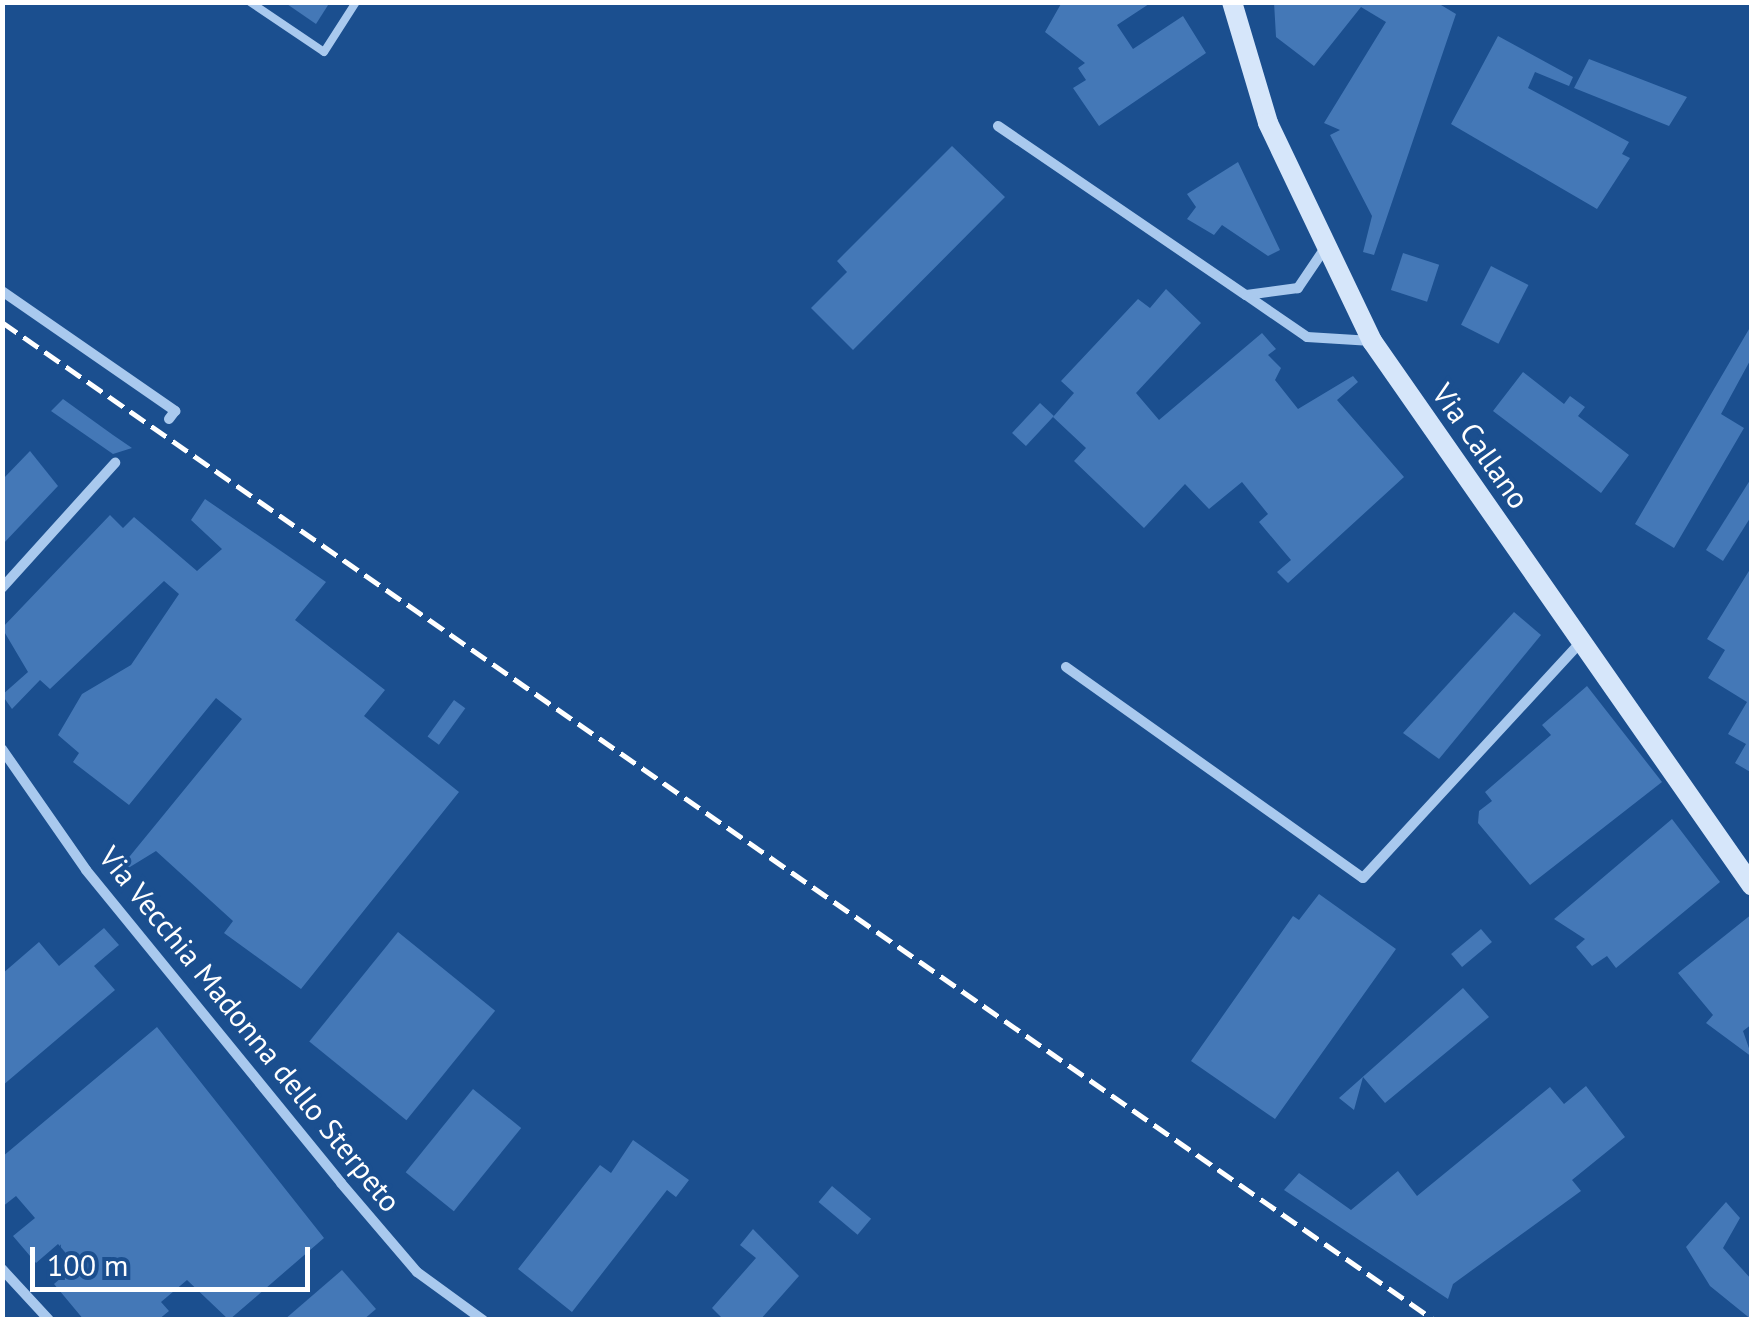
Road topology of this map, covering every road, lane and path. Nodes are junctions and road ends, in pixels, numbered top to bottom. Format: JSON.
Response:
{"nodes":[{"id":1,"x":250,"y":2,"type":"edge"},
{"id":2,"x":356,"y":2,"type":"edge"},
{"id":3,"x":1232,"y":2,"type":"edge"},
{"id":4,"x":998,"y":126,"type":"dead end"},
{"id":5,"x":1323,"y":251,"type":"junction"},
{"id":6,"x":2,"y":291,"type":"edge"},
{"id":7,"x":1246,"y":295,"type":"junction"},
{"id":8,"x":1372,"y":341,"type":"junction"},
{"id":9,"x":169,"y":419,"type":"dead end"},
{"id":10,"x":115,"y":463,"type":"dead end"},
{"id":11,"x":2,"y":588,"type":"edge"},
{"id":12,"x":1581,"y":642,"type":"junction"},
{"id":13,"x":1066,"y":668,"type":"dead end"},
{"id":14,"x":2,"y":749,"type":"edge"},
{"id":15,"x":1752,"y":886,"type":"edge"},
{"id":16,"x":2,"y":1269,"type":"edge"},
{"id":17,"x":49,"y":1320,"type":"edge"},
{"id":18,"x":483,"y":1320,"type":"edge"}],
"edges":[{"from":1,"to":2,"type":"lane"},
{"from":3,"to":5,"type":"street","name":"Via Callano"},
{"from":4,"to":7,"type":"street"},
{"from":5,"to":7,"type":"street"},
{"from":5,"to":8,"type":"street","name":"Via Callano"},
{"from":6,"to":9,"type":"street"},
{"from":7,"to":8,"type":"street"},
{"from":8,"to":12,"type":"street","name":"Via Callano"},
{"from":10,"to":11,"type":"street"},
{"from":12,"to":13,"type":"street"},
{"from":12,"to":15,"type":"street","name":"Via Callano"},
{"from":14,"to":18,"type":"street","name":"Via Vecchia Madonna dello Sterpeto"},
{"from":16,"to":17,"type":"street"}]}
